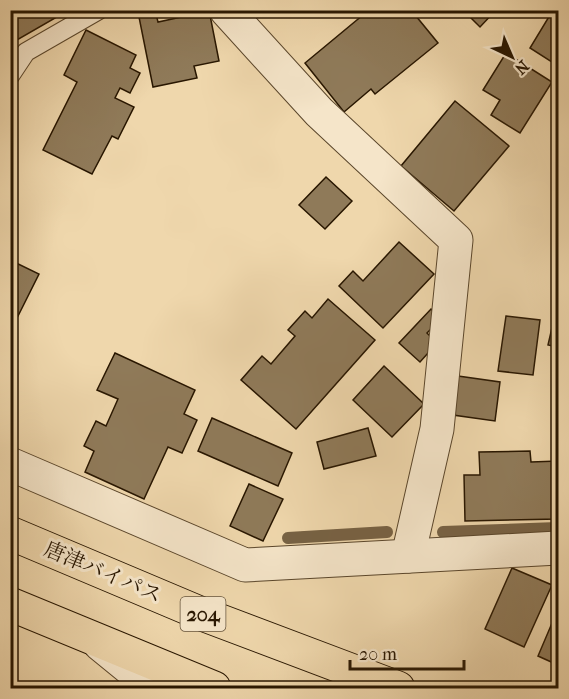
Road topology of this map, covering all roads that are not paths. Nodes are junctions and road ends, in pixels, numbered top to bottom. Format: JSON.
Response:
{"nodes":[{"id":1,"x":99,"y":10,"type":"edge"},
{"id":2,"x":226,"y":10,"type":"edge"},
{"id":3,"x":10,"y":76,"type":"edge"},
{"id":4,"x":10,"y":464,"type":"edge"},
{"id":5,"x":10,"y":532,"type":"edge"},
{"id":6,"x":558,"y":548,"type":"edge"},
{"id":7,"x":408,"y":556,"type":"junction"},
{"id":8,"x":10,"y":604,"type":"edge"},
{"id":9,"x":87,"y":634,"type":"junction"},
{"id":10,"x":154,"y":688,"type":"edge"},
{"id":11,"x":214,"y":688,"type":"edge"},
{"id":12,"x":398,"y":688,"type":"edge"}],
"edges":[{"from":1,"to":3,"type":"lane"},
{"from":2,"to":7,"type":"street"},
{"from":4,"to":7,"type":"street"},
{"from":5,"to":12,"type":"highway","name":"唐津バイパス","number":"204"},
{"from":6,"to":7,"type":"street"},
{"from":8,"to":9,"type":"highway"},
{"from":9,"to":10,"type":"street"},
{"from":9,"to":11,"type":"highway"}]}
